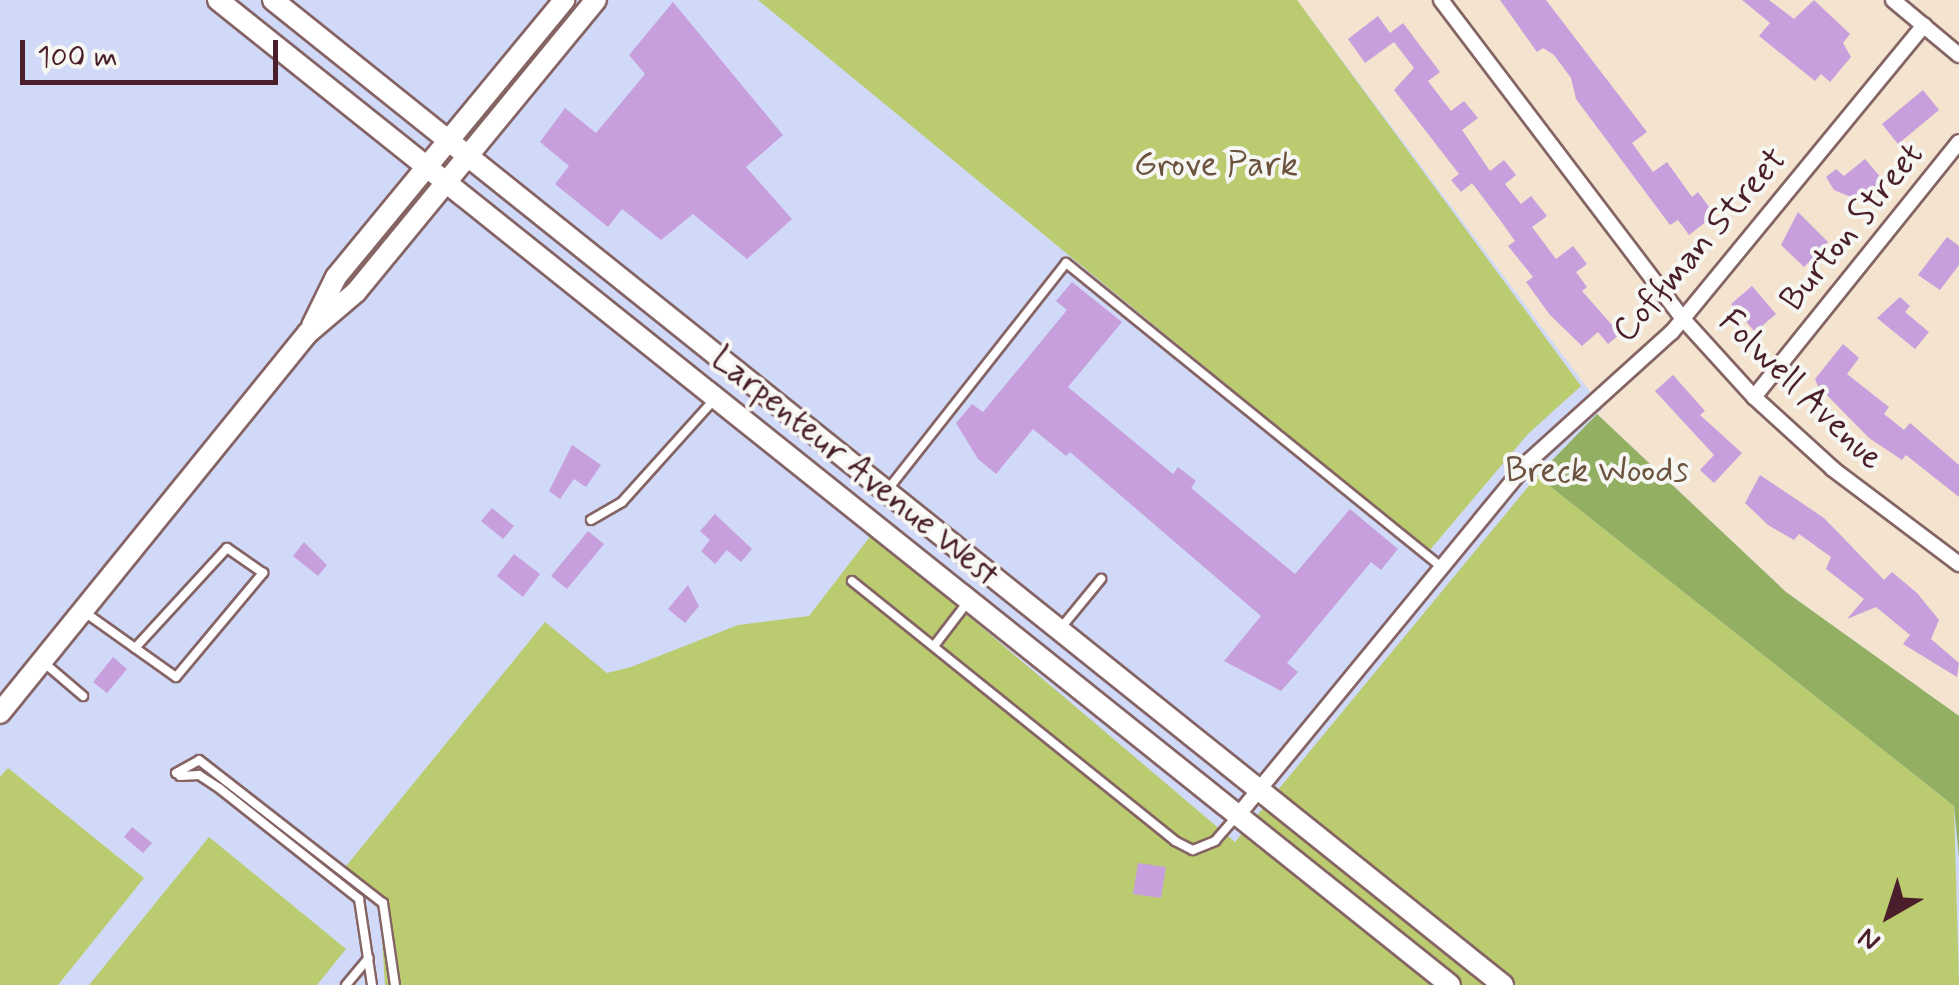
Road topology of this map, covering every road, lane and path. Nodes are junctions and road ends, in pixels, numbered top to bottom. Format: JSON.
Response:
{"nodes":[{"id":1,"x":218,"y":0,"type":"edge"},
{"id":2,"x":273,"y":0,"type":"edge"},
{"id":3,"x":564,"y":0,"type":"edge"},
{"id":4,"x":596,"y":0,"type":"edge"},
{"id":5,"x":1441,"y":0,"type":"edge"},
{"id":6,"x":1892,"y":0,"type":"edge"},
{"id":7,"x":1924,"y":26,"type":"junction"},
{"id":8,"x":1959,"y":55,"type":"edge"},
{"id":9,"x":448,"y":140,"type":"junction"},
{"id":10,"x":1959,"y":142,"type":"edge"},
{"id":11,"x":468,"y":156,"type":"junction"},
{"id":12,"x":427,"y":167,"type":"junction"},
{"id":13,"x":446,"y":182,"type":"junction"},
{"id":14,"x":1683,"y":318,"type":"junction"},
{"id":15,"x":308,"y":333,"type":"junction"},
{"id":16,"x":754,"y":385,"type":"junction"},
{"id":17,"x":1754,"y":397,"type":"junction"},
{"id":18,"x":716,"y":398,"type":"junction"},
{"id":19,"x":735,"y":413,"type":"junction"},
{"id":20,"x":887,"y":491,"type":"junction"},
{"id":21,"x":591,"y":520,"type":"dead end"},
{"id":22,"x":1959,"y":564,"type":"edge"},
{"id":23,"x":1442,"y":568,"type":"junction"},
{"id":24,"x":1102,"y":579,"type":"dead end"},
{"id":25,"x":852,"y":580,"type":"dead end"},
{"id":26,"x":970,"y":600,"type":"junction"},
{"id":27,"x":83,"y":611,"type":"junction"},
{"id":28,"x":1060,"y":629,"type":"junction"},
{"id":29,"x":934,"y":646,"type":"junction"},
{"id":30,"x":135,"y":648,"type":"junction"},
{"id":31,"x":42,"y":661,"type":"junction"},
{"id":32,"x":83,"y":696,"type":"dead end"},
{"id":33,"x":0,"y":713,"type":"edge"},
{"id":34,"x":1259,"y":788,"type":"junction"},
{"id":35,"x":1239,"y":814,"type":"junction"},
{"id":36,"x":370,"y":958,"type":"junction"},
{"id":37,"x":346,"y":985,"type":"edge"},
{"id":38,"x":372,"y":985,"type":"edge"},
{"id":39,"x":395,"y":985,"type":"edge"},
{"id":40,"x":1450,"y":985,"type":"edge"},
{"id":41,"x":1503,"y":985,"type":"edge"}],
"edges":[{"from":1,"to":12,"type":"main road","name":"Larpenteur Avenue West"},
{"from":2,"to":9,"type":"main road","name":"Larpenteur Avenue West"},
{"from":3,"to":9,"type":"main road"},
{"from":4,"to":11,"type":"main road"},
{"from":5,"to":14,"type":"street","name":"Folwell Avenue"},
{"from":6,"to":7,"type":"street"},
{"from":7,"to":8,"type":"street"},
{"from":7,"to":14,"type":"street","name":"Coffman Street"},
{"from":9,"to":11,"type":"main road","name":"Larpenteur Avenue West"},
{"from":9,"to":12,"type":"main road"},
{"from":10,"to":17,"type":"street","name":"Burton Street"},
{"from":11,"to":13,"type":"main road"},
{"from":11,"to":16,"type":"main road","name":"Larpenteur Avenue West"},
{"from":12,"to":13,"type":"main road","name":"Larpenteur Avenue West"},
{"from":12,"to":15,"type":"main road"},
{"from":13,"to":15,"type":"main road"},
{"from":13,"to":18,"type":"main road","name":"Larpenteur Avenue West"},
{"from":14,"to":17,"type":"street","name":"Folwell Avenue"},
{"from":14,"to":23,"type":"street","name":"Coffman Street"},
{"from":15,"to":27,"type":"main road"},
{"from":16,"to":19,"type":"main road"},
{"from":16,"to":20,"type":"main road","name":"Larpenteur Avenue West"},
{"from":17,"to":22,"type":"street","name":"Folwell Avenue"},
{"from":18,"to":19,"type":"main road","name":"Larpenteur Avenue West"},
{"from":18,"to":21,"type":"lane"},
{"from":19,"to":26,"type":"main road","name":"Larpenteur Avenue West"},
{"from":20,"to":23,"type":"lane"},
{"from":20,"to":28,"type":"main road","name":"Larpenteur Avenue West"},
{"from":23,"to":34,"type":"street","name":"Coffman Street"},
{"from":24,"to":28,"type":"lane"},
{"from":25,"to":29,"type":"lane"},
{"from":26,"to":29,"type":"lane"},
{"from":26,"to":35,"type":"main road","name":"Larpenteur Avenue West"},
{"from":27,"to":30,"type":"lane"},
{"from":27,"to":31,"type":"main road"},
{"from":28,"to":34,"type":"main road","name":"Larpenteur Avenue West"},
{"from":29,"to":35,"type":"lane"},
{"from":30,"to":30,"type":"lane"},
{"from":31,"to":32,"type":"lane"},
{"from":31,"to":33,"type":"main road"},
{"from":34,"to":35,"type":"street","name":"Coffman Street"},
{"from":34,"to":41,"type":"main road","name":"Larpenteur Avenue West"},
{"from":35,"to":40,"type":"main road","name":"Larpenteur Avenue West"},
{"from":36,"to":37,"type":"lane"},
{"from":36,"to":38,"type":"lane"},
{"from":36,"to":39,"type":"lane"}]}
